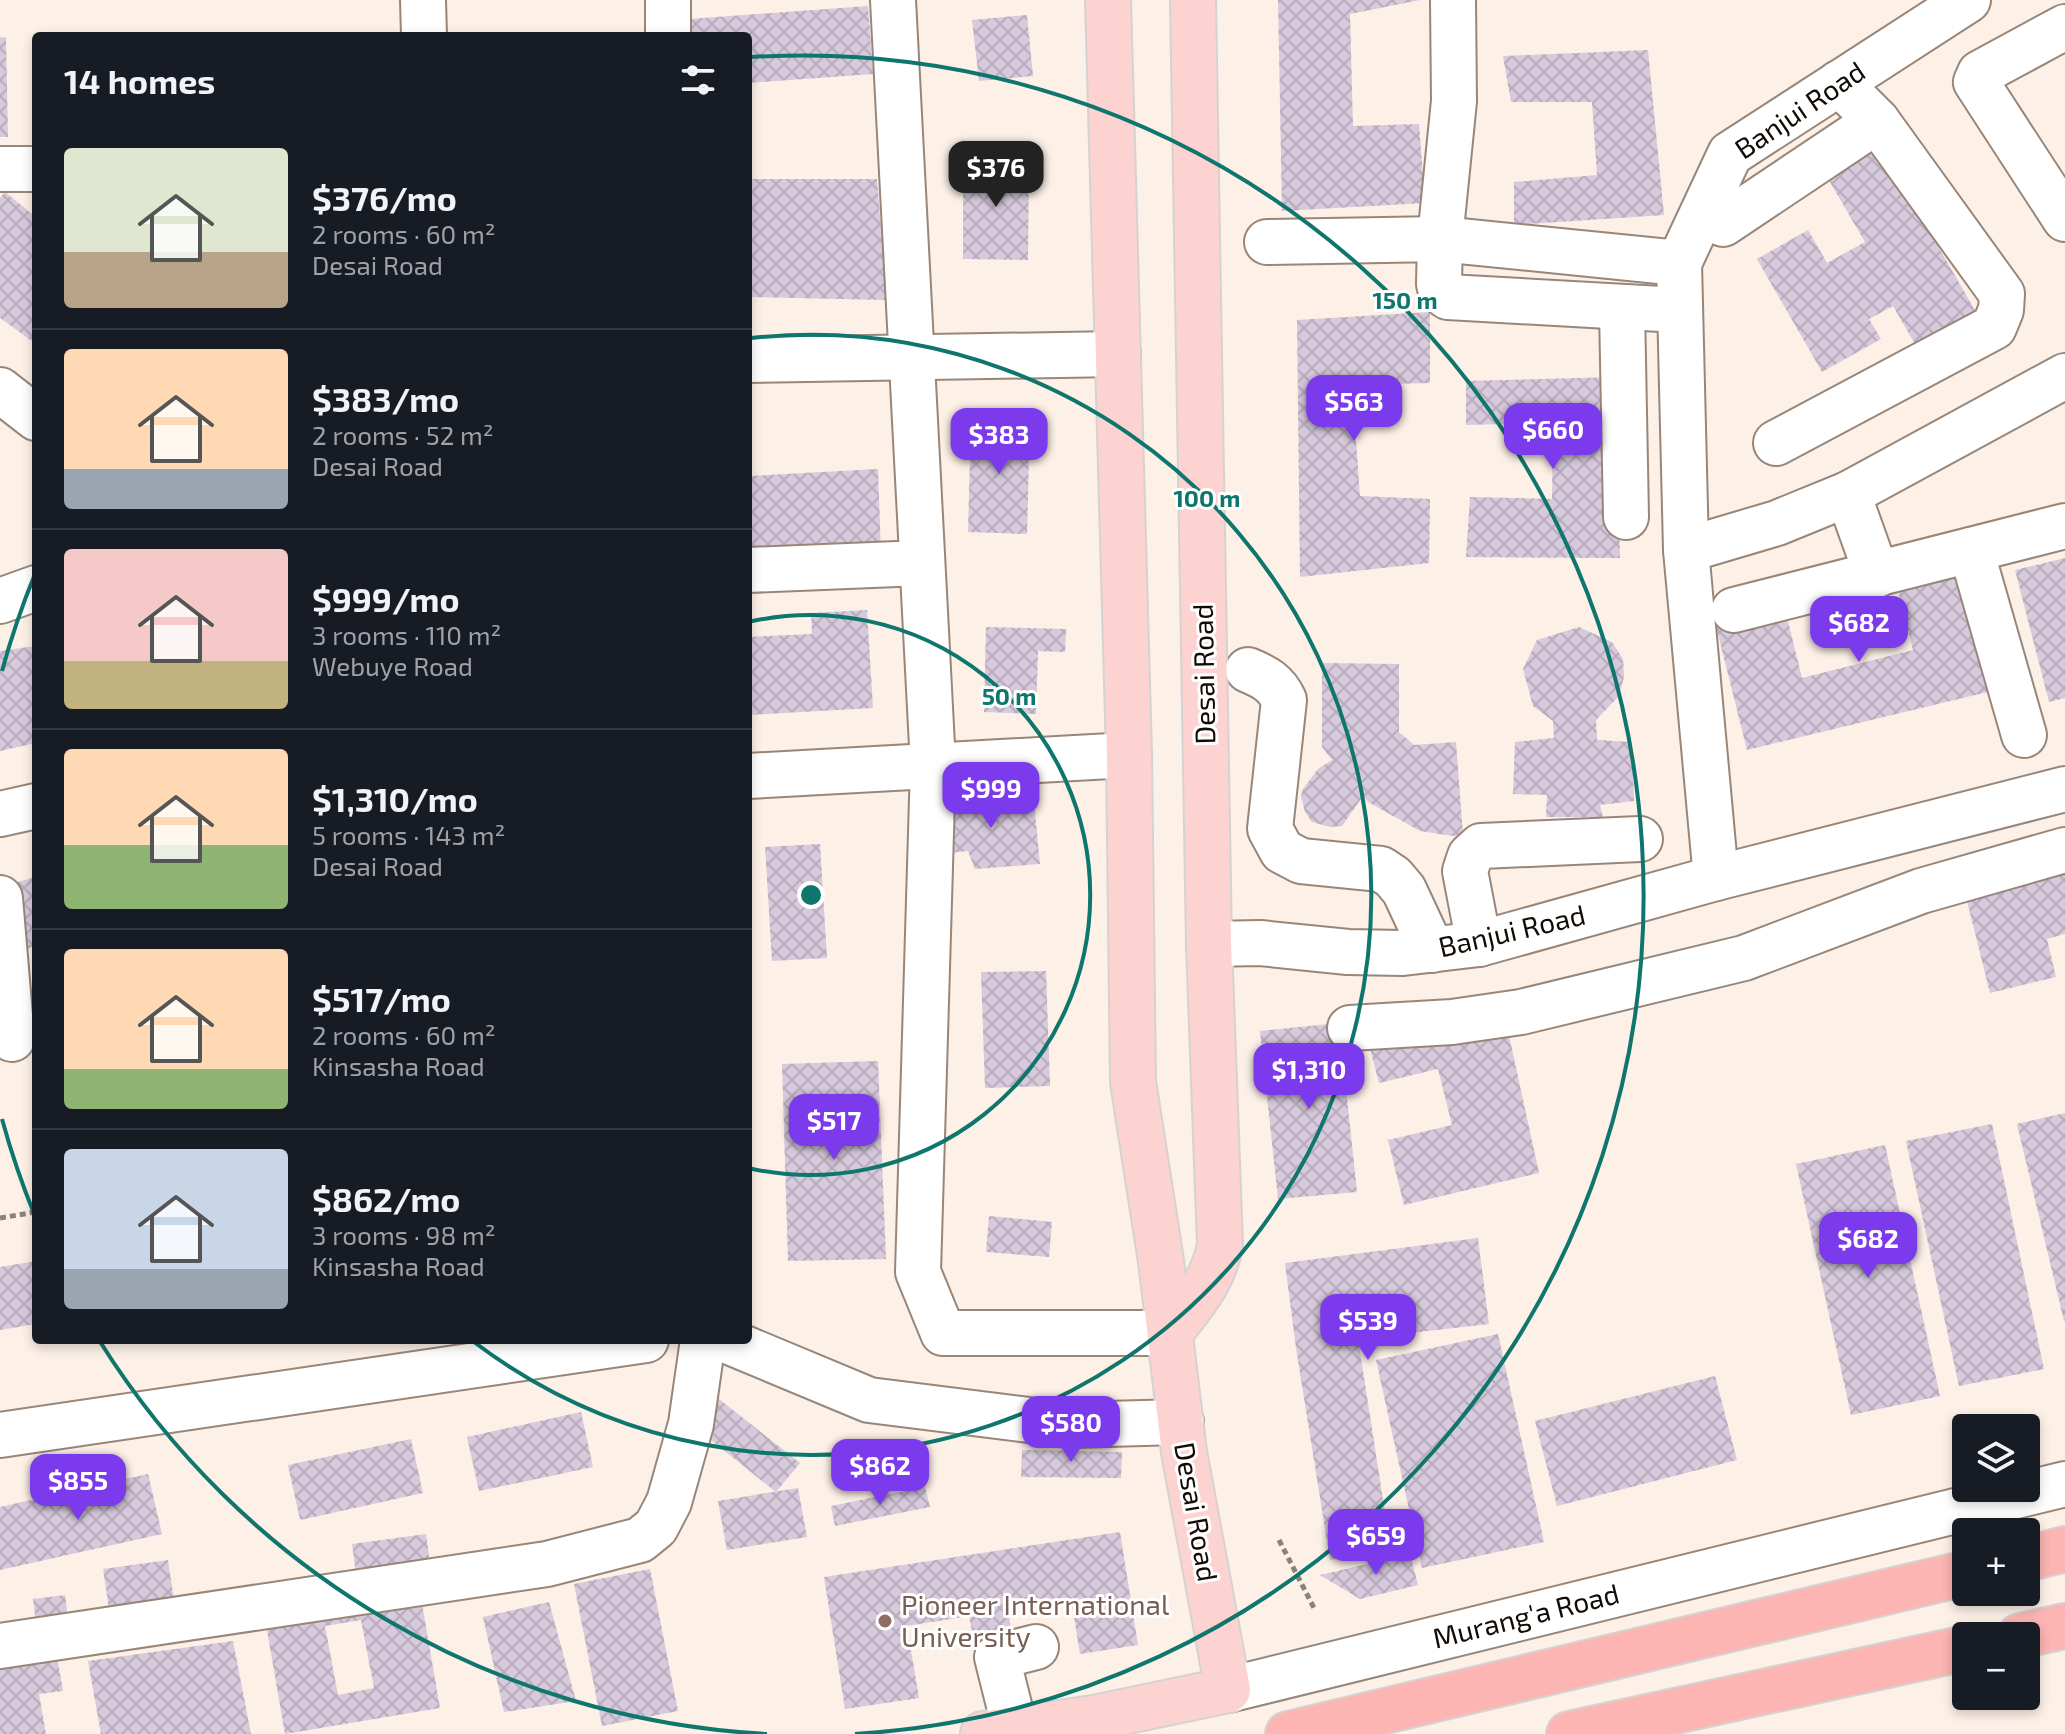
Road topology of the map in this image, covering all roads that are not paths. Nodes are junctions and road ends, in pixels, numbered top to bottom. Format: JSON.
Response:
{"nodes":[{"id":1,"x":423,"y":0,"type":"edge"},
{"id":2,"x":668,"y":0,"type":"edge"},
{"id":3,"x":893,"y":0,"type":"edge"},
{"id":4,"x":1108,"y":0,"type":"edge"},
{"id":5,"x":1193,"y":0,"type":"edge"},
{"id":6,"x":1453,"y":0,"type":"edge"},
{"id":7,"x":1941,"y":7,"type":"edge"},
{"id":8,"x":2065,"y":27,"type":"edge"},
{"id":9,"x":424,"y":32,"type":"edge"},
{"id":10,"x":668,"y":32,"type":"edge"},
{"id":11,"x":1839,"y":83,"type":"junction"},
{"id":12,"x":1877,"y":121,"type":"junction"},
{"id":13,"x":0,"y":169,"type":"edge"},
{"id":14,"x":32,"y":169,"type":"edge"},
{"id":15,"x":2065,"y":219,"type":"edge"},
{"id":16,"x":1723,"y":224,"type":"dead end"},
{"id":17,"x":1440,"y":239,"type":"junction"},
{"id":18,"x":1267,"y":242,"type":"dead end"},
{"id":19,"x":1498,"y":246,"type":"junction"},
{"id":20,"x":1679,"y":263,"type":"junction"},
{"id":21,"x":1496,"y":301,"type":"junction"},
{"id":22,"x":1622,"y":308,"type":"junction"},
{"id":23,"x":1679,"y":310,"type":"junction"},
{"id":24,"x":1118,"y":354,"type":"junction"},
{"id":25,"x":911,"y":356,"type":"junction"},
{"id":26,"x":752,"y":360,"type":"edge"},
{"id":27,"x":2065,"y":376,"type":"edge"},
{"id":28,"x":0,"y":390,"type":"edge"},
{"id":29,"x":32,"y":415,"type":"edge"},
{"id":30,"x":1776,"y":443,"type":"dead end"},
{"id":31,"x":1848,"y":494,"type":"junction"},
{"id":32,"x":1626,"y":517,"type":"dead end"},
{"id":33,"x":2065,"y":526,"type":"edge"},
{"id":34,"x":1686,"y":550,"type":"junction"},
{"id":35,"x":1971,"y":550,"type":"junction"},
{"id":36,"x":922,"y":563,"type":"junction"},
{"id":37,"x":752,"y":570,"type":"edge"},
{"id":38,"x":1877,"y":575,"type":"junction"},
{"id":39,"x":32,"y":589,"type":"edge"},
{"id":40,"x":0,"y":601,"type":"edge"},
{"id":41,"x":1734,"y":610,"type":"dead end"},
{"id":42,"x":1248,"y":670,"type":"dead end"},
{"id":43,"x":2024,"y":735,"type":"dead end"},
{"id":44,"x":1129,"y":755,"type":"junction"},
{"id":45,"x":933,"y":765,"type":"junction"},
{"id":46,"x":752,"y":776,"type":"edge"},
{"id":47,"x":2064,"y":793,"type":"edge"},
{"id":48,"x":32,"y":807,"type":"edge"},
{"id":49,"x":0,"y":814,"type":"edge"},
{"id":50,"x":1640,"y":839,"type":"dead end"},
{"id":51,"x":2065,"y":850,"type":"edge"},
{"id":52,"x":1716,"y":878,"type":"junction"},
{"id":53,"x":0,"y":898,"type":"edge"},
{"id":54,"x":1209,"y":944,"type":"junction"},
{"id":55,"x":1479,"y":944,"type":"junction"},
{"id":56,"x":1432,"y":950,"type":"junction"},
{"id":57,"x":1350,"y":1028,"type":"dead end"},
{"id":58,"x":16,"y":1038,"type":"edge"},
{"id":59,"x":1170,"y":1333,"type":"junction"},
{"id":60,"x":619,"y":1344,"type":"edge"},
{"id":61,"x":702,"y":1344,"type":"edge"},
{"id":62,"x":735,"y":1344,"type":"edge"},
{"id":63,"x":1181,"y":1422,"type":"junction"},
{"id":64,"x":0,"y":1435,"type":"edge"},
{"id":65,"x":2065,"y":1484,"type":"edge"},
{"id":66,"x":2065,"y":1549,"type":"edge"},
{"id":67,"x":2040,"y":1555,"type":"edge"},
{"id":68,"x":1952,"y":1576,"type":"edge"},
{"id":69,"x":2065,"y":1626,"type":"edge"},
{"id":70,"x":2040,"y":1632,"type":"edge"},
{"id":71,"x":0,"y":1646,"type":"edge"},
{"id":72,"x":1952,"y":1651,"type":"edge"},
{"id":73,"x":998,"y":1656,"type":"dead end"},
{"id":74,"x":1228,"y":1690,"type":"junction"},
{"id":75,"x":999,"y":1732,"type":"edge"},
{"id":76,"x":1288,"y":1734,"type":"edge"},
{"id":77,"x":1569,"y":1734,"type":"edge"}],
"edges":[{"from":1,"to":9,"type":"street"},
{"from":2,"to":10,"type":"street"},
{"from":3,"to":25,"type":"street"},
{"from":4,"to":24,"type":"main road","name":"Desai Road"},
{"from":5,"to":54,"type":"main road","name":"Desai Road"},
{"from":6,"to":17,"type":"street"},
{"from":7,"to":11,"type":"street","name":"Banjui Road"},
{"from":8,"to":15,"type":"street"},
{"from":11,"to":12,"type":"street"},
{"from":11,"to":20,"type":"street","name":"Banjui Road"},
{"from":12,"to":16,"type":"street"},
{"from":12,"to":30,"type":"street"},
{"from":13,"to":14,"type":"street"},
{"from":17,"to":18,"type":"street"},
{"from":17,"to":19,"type":"street"},
{"from":17,"to":21,"type":"street"},
{"from":19,"to":20,"type":"street"},
{"from":19,"to":21,"type":"street"},
{"from":20,"to":23,"type":"street","name":"Banjui Road"},
{"from":21,"to":22,"type":"street"},
{"from":22,"to":23,"type":"street"},
{"from":22,"to":32,"type":"street"},
{"from":23,"to":34,"type":"street","name":"Banjui Road"},
{"from":24,"to":25,"type":"street"},
{"from":24,"to":44,"type":"main road","name":"Desai Road"},
{"from":25,"to":26,"type":"street"},
{"from":25,"to":36,"type":"street"},
{"from":27,"to":31,"type":"street"},
{"from":28,"to":29,"type":"street"},
{"from":31,"to":34,"type":"street"},
{"from":31,"to":38,"type":"street"},
{"from":33,"to":35,"type":"street"},
{"from":34,"to":52,"type":"street","name":"Banjui Road"},
{"from":35,"to":38,"type":"street"},
{"from":35,"to":43,"type":"street"},
{"from":36,"to":37,"type":"street"},
{"from":36,"to":45,"type":"street"},
{"from":38,"to":41,"type":"street"},
{"from":39,"to":40,"type":"street"},
{"from":42,"to":56,"type":"street"},
{"from":44,"to":45,"type":"street"},
{"from":44,"to":59,"type":"main road","name":"Desai Road"},
{"from":45,"to":46,"type":"street"},
{"from":45,"to":59,"type":"street"},
{"from":47,"to":52,"type":"street","name":"Banjui Road"},
{"from":48,"to":49,"type":"street"},
{"from":50,"to":55,"type":"street"},
{"from":51,"to":57,"type":"street"},
{"from":52,"to":55,"type":"street","name":"Banjui Road"},
{"from":53,"to":58,"type":"street"},
{"from":54,"to":56,"type":"street","name":"Banjui Road"},
{"from":54,"to":59,"type":"main road","name":"Desai Road"},
{"from":55,"to":56,"type":"street","name":"Banjui Road"},
{"from":59,"to":63,"type":"main road","name":"Desai Road"},
{"from":60,"to":64,"type":"street"},
{"from":61,"to":71,"type":"street"},
{"from":62,"to":63,"type":"street"},
{"from":63,"to":74,"type":"main road","name":"Desai Road"},
{"from":65,"to":74,"type":"street","name":"Murang'a Road"},
{"from":66,"to":67,"type":"highway"},
{"from":68,"to":76,"type":"highway","name":"Murang'a Road"},
{"from":69,"to":70,"type":"highway"},
{"from":72,"to":77,"type":"highway"},
{"from":73,"to":75,"type":"street"},
{"from":74,"to":75,"type":"main road","name":"Murang'a Road"}]}
